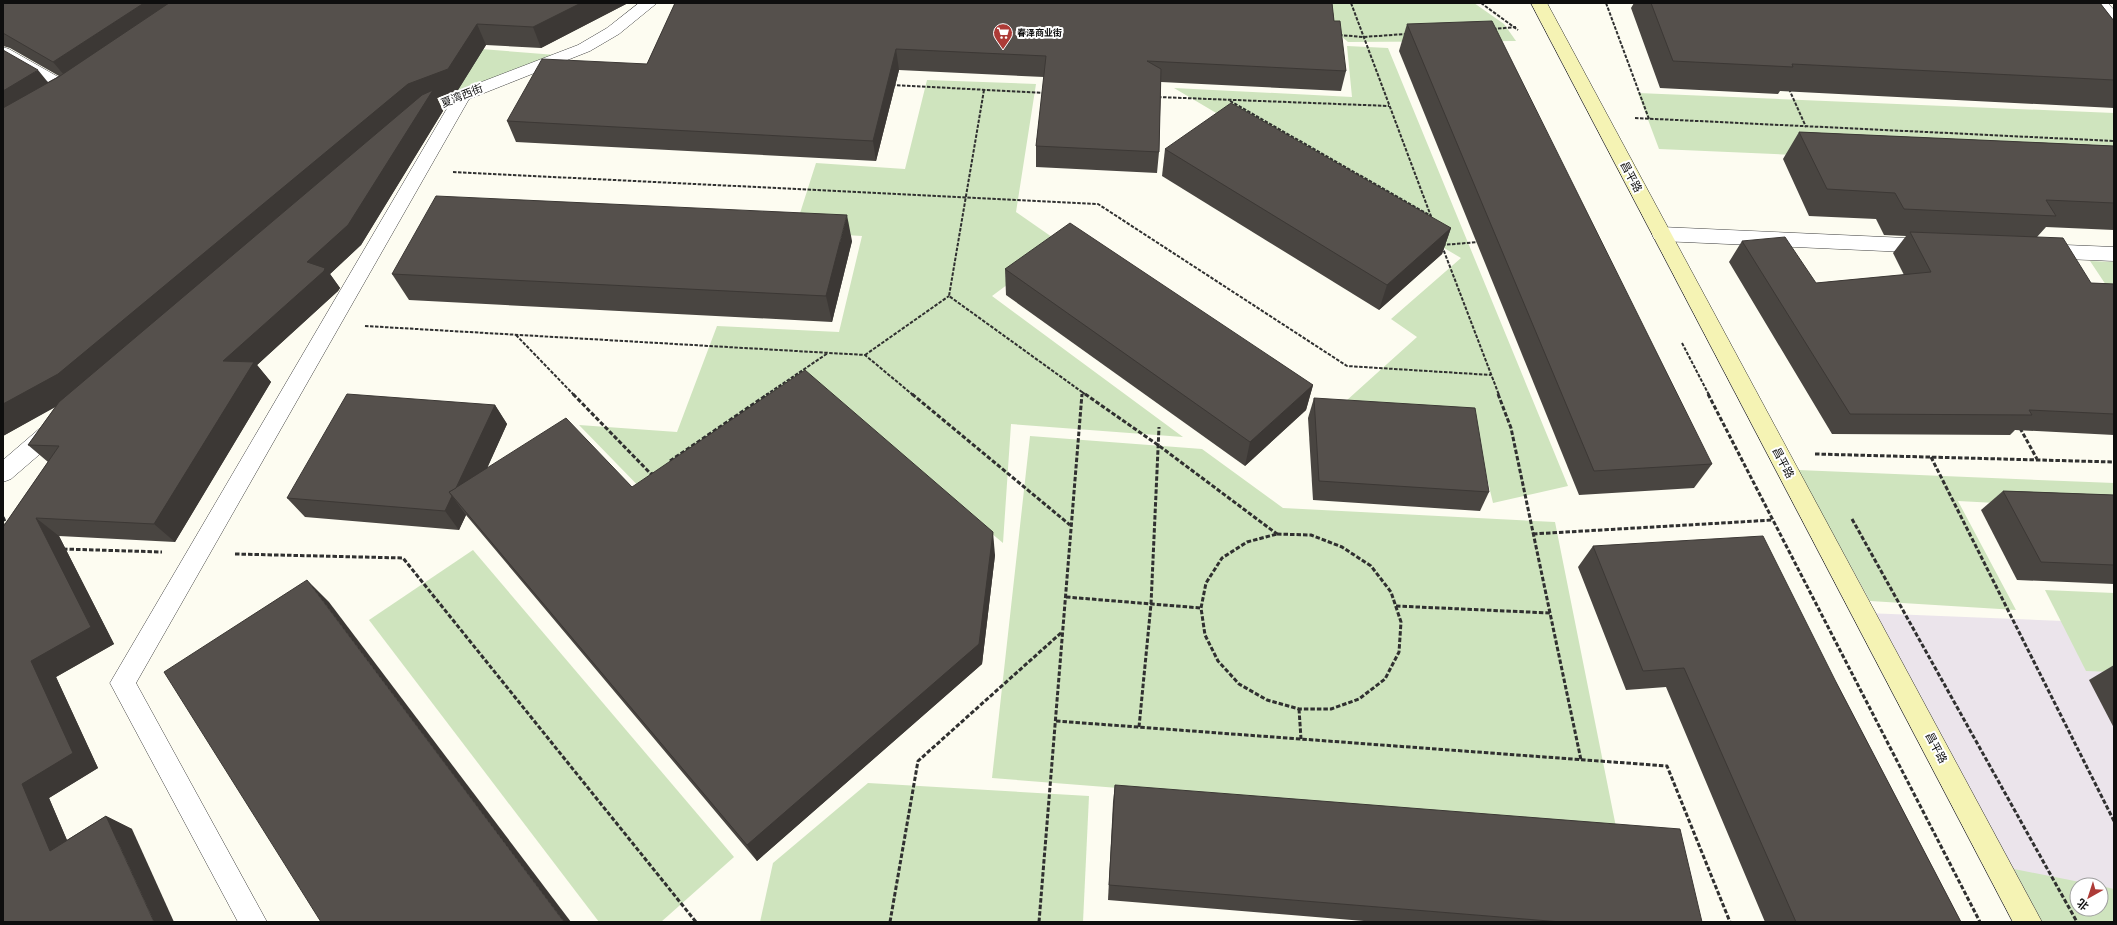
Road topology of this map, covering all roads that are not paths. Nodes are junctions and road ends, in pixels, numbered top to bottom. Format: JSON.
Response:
{"nodes":[{"id":1,"x":649,"y":3,"type":"edge"},
{"id":2,"x":1539,"y":3,"type":"edge"},
{"id":3,"x":2100,"y":3,"type":"edge"},
{"id":4,"x":2114,"y":20,"type":"edge"},
{"id":5,"x":3,"y":52,"type":"edge"},
{"id":6,"x":70,"y":91,"type":"edge"},
{"id":7,"x":463,"y":96,"type":"junction"},
{"id":8,"x":434,"y":107,"type":"dead end"},
{"id":9,"x":1661,"y":234,"type":"junction"},
{"id":10,"x":1950,"y":247,"type":"edge"},
{"id":11,"x":2022,"y":250,"type":"edge"},
{"id":12,"x":2114,"y":254,"type":"edge"},
{"id":13,"x":66,"y":418,"type":"edge"},
{"id":14,"x":3,"y":473,"type":"edge"},
{"id":15,"x":253,"y":922,"type":"edge"},
{"id":16,"x":2028,"y":922,"type":"edge"}],
"edges":[{"from":1,"to":7,"type":"lane","name":"夏湾西街"},
{"from":2,"to":9,"type":"street","name":"昌平路"},
{"from":3,"to":4,"type":"lane"},
{"from":5,"to":6,"type":"lane"},
{"from":7,"to":8,"type":"lane","name":"夏湾西街"},
{"from":7,"to":15,"type":"lane"},
{"from":9,"to":10,"type":"lane"},
{"from":9,"to":16,"type":"street","name":"昌平路"},
{"from":11,"to":12,"type":"lane"},
{"from":13,"to":14,"type":"lane"}]}
